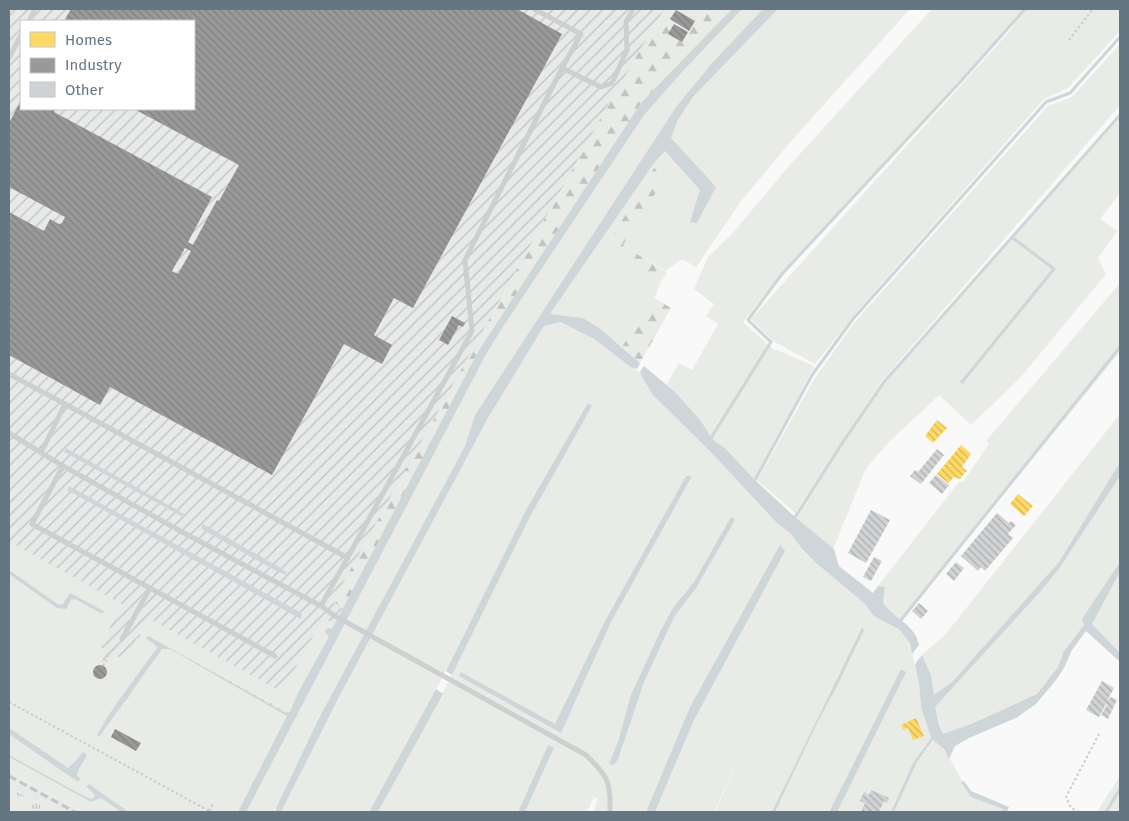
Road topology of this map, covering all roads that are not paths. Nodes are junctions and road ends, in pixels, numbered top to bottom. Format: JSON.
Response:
{"nodes":[{"id":1,"x":534,"y":9,"type":"edge"},
{"id":2,"x":633,"y":9,"type":"edge"},
{"id":3,"x":20,"y":37,"type":"edge"},
{"id":4,"x":9,"y":58,"type":"edge"},
{"id":5,"x":562,"y":68,"type":"junction"},
{"id":6,"x":9,"y":374,"type":"edge"},
{"id":7,"x":65,"y":404,"type":"junction"},
{"id":8,"x":9,"y":434,"type":"edge"},
{"id":9,"x":41,"y":452,"type":"junction"},
{"id":10,"x":63,"y":466,"type":"junction"},
{"id":11,"x":348,"y":558,"type":"junction"},
{"id":12,"x":150,"y":588,"type":"junction"},
{"id":13,"x":321,"y":606,"type":"junction"},
{"id":14,"x":122,"y":638,"type":"dead end"},
{"id":15,"x":275,"y":656,"type":"dead end"},
{"id":16,"x":610,"y":812,"type":"edge"}],
"edges":[{"from":1,"to":5,"type":"lane"},
{"from":2,"to":5,"type":"lane"},
{"from":3,"to":4,"type":"lane"},
{"from":5,"to":11,"type":"lane"},
{"from":6,"to":7,"type":"lane"},
{"from":7,"to":9,"type":"lane"},
{"from":7,"to":11,"type":"lane"},
{"from":8,"to":9,"type":"lane"},
{"from":9,"to":10,"type":"lane"},
{"from":10,"to":12,"type":"lane"},
{"from":10,"to":13,"type":"lane"},
{"from":11,"to":13,"type":"lane"},
{"from":12,"to":14,"type":"lane"},
{"from":12,"to":15,"type":"lane"},
{"from":13,"to":16,"type":"lane"}]}
